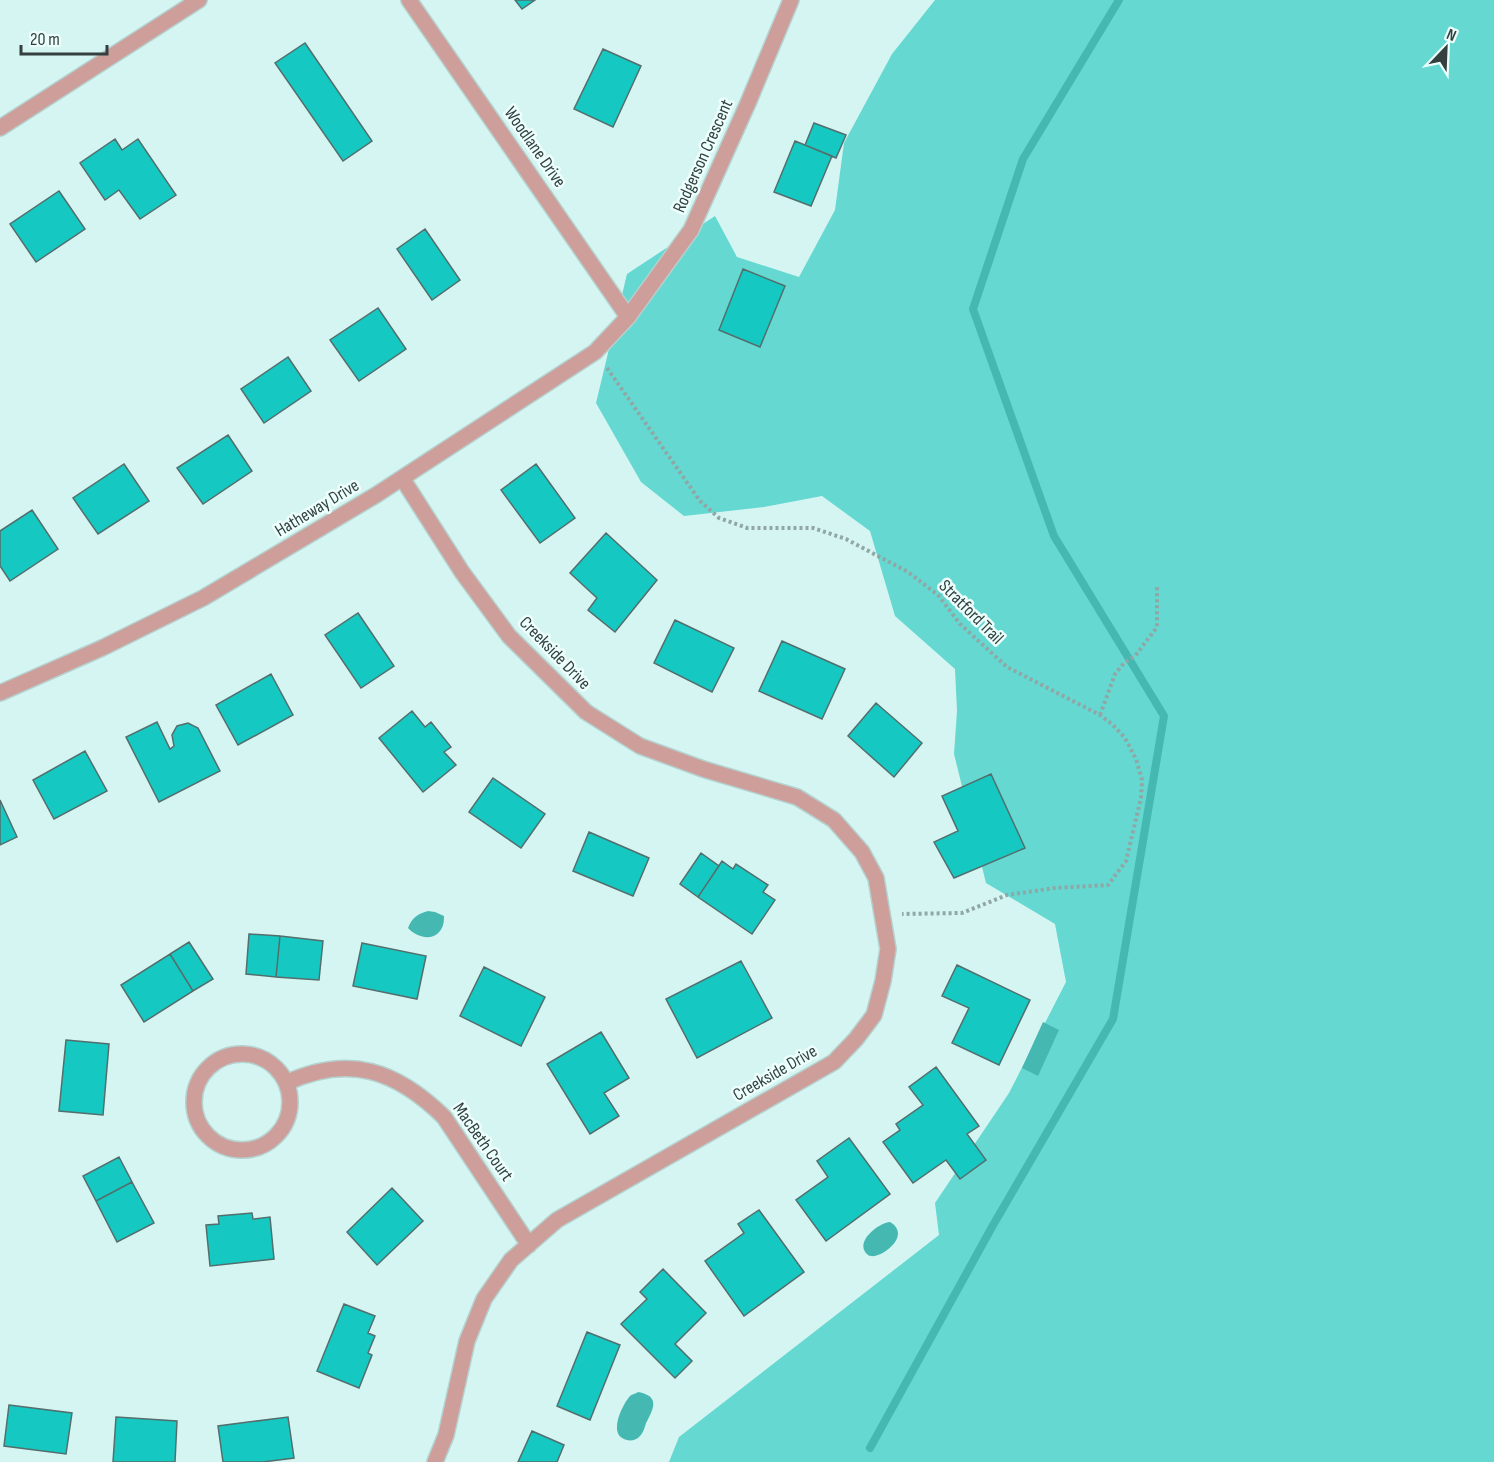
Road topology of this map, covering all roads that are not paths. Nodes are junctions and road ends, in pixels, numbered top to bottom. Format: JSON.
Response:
{"nodes":[{"id":1,"x":199,"y":0,"type":"edge"},
{"id":2,"x":409,"y":0,"type":"edge"},
{"id":3,"x":791,"y":0,"type":"edge"},
{"id":4,"x":0,"y":128,"type":"edge"},
{"id":5,"x":628,"y":317,"type":"junction"},
{"id":6,"x":402,"y":478,"type":"junction"},
{"id":7,"x":0,"y":693,"type":"edge"},
{"id":8,"x":286,"y":1083,"type":"junction"},
{"id":9,"x":529,"y":1245,"type":"junction"},
{"id":10,"x":435,"y":1462,"type":"edge"}],
"edges":[{"from":1,"to":4,"type":"street"},
{"from":2,"to":5,"type":"street","name":"Woodlane Drive"},
{"from":3,"to":5,"type":"street","name":"Rodgerson Crescent"},
{"from":5,"to":6,"type":"street","name":"Hatheway Drive"},
{"from":6,"to":7,"type":"street","name":"Hatheway Drive"},
{"from":6,"to":9,"type":"street","name":"Creekside Drive"},
{"from":8,"to":8,"type":"street"},
{"from":8,"to":9,"type":"street","name":"MacBeth Court"},
{"from":9,"to":10,"type":"street","name":"Creekside Drive"}]}
